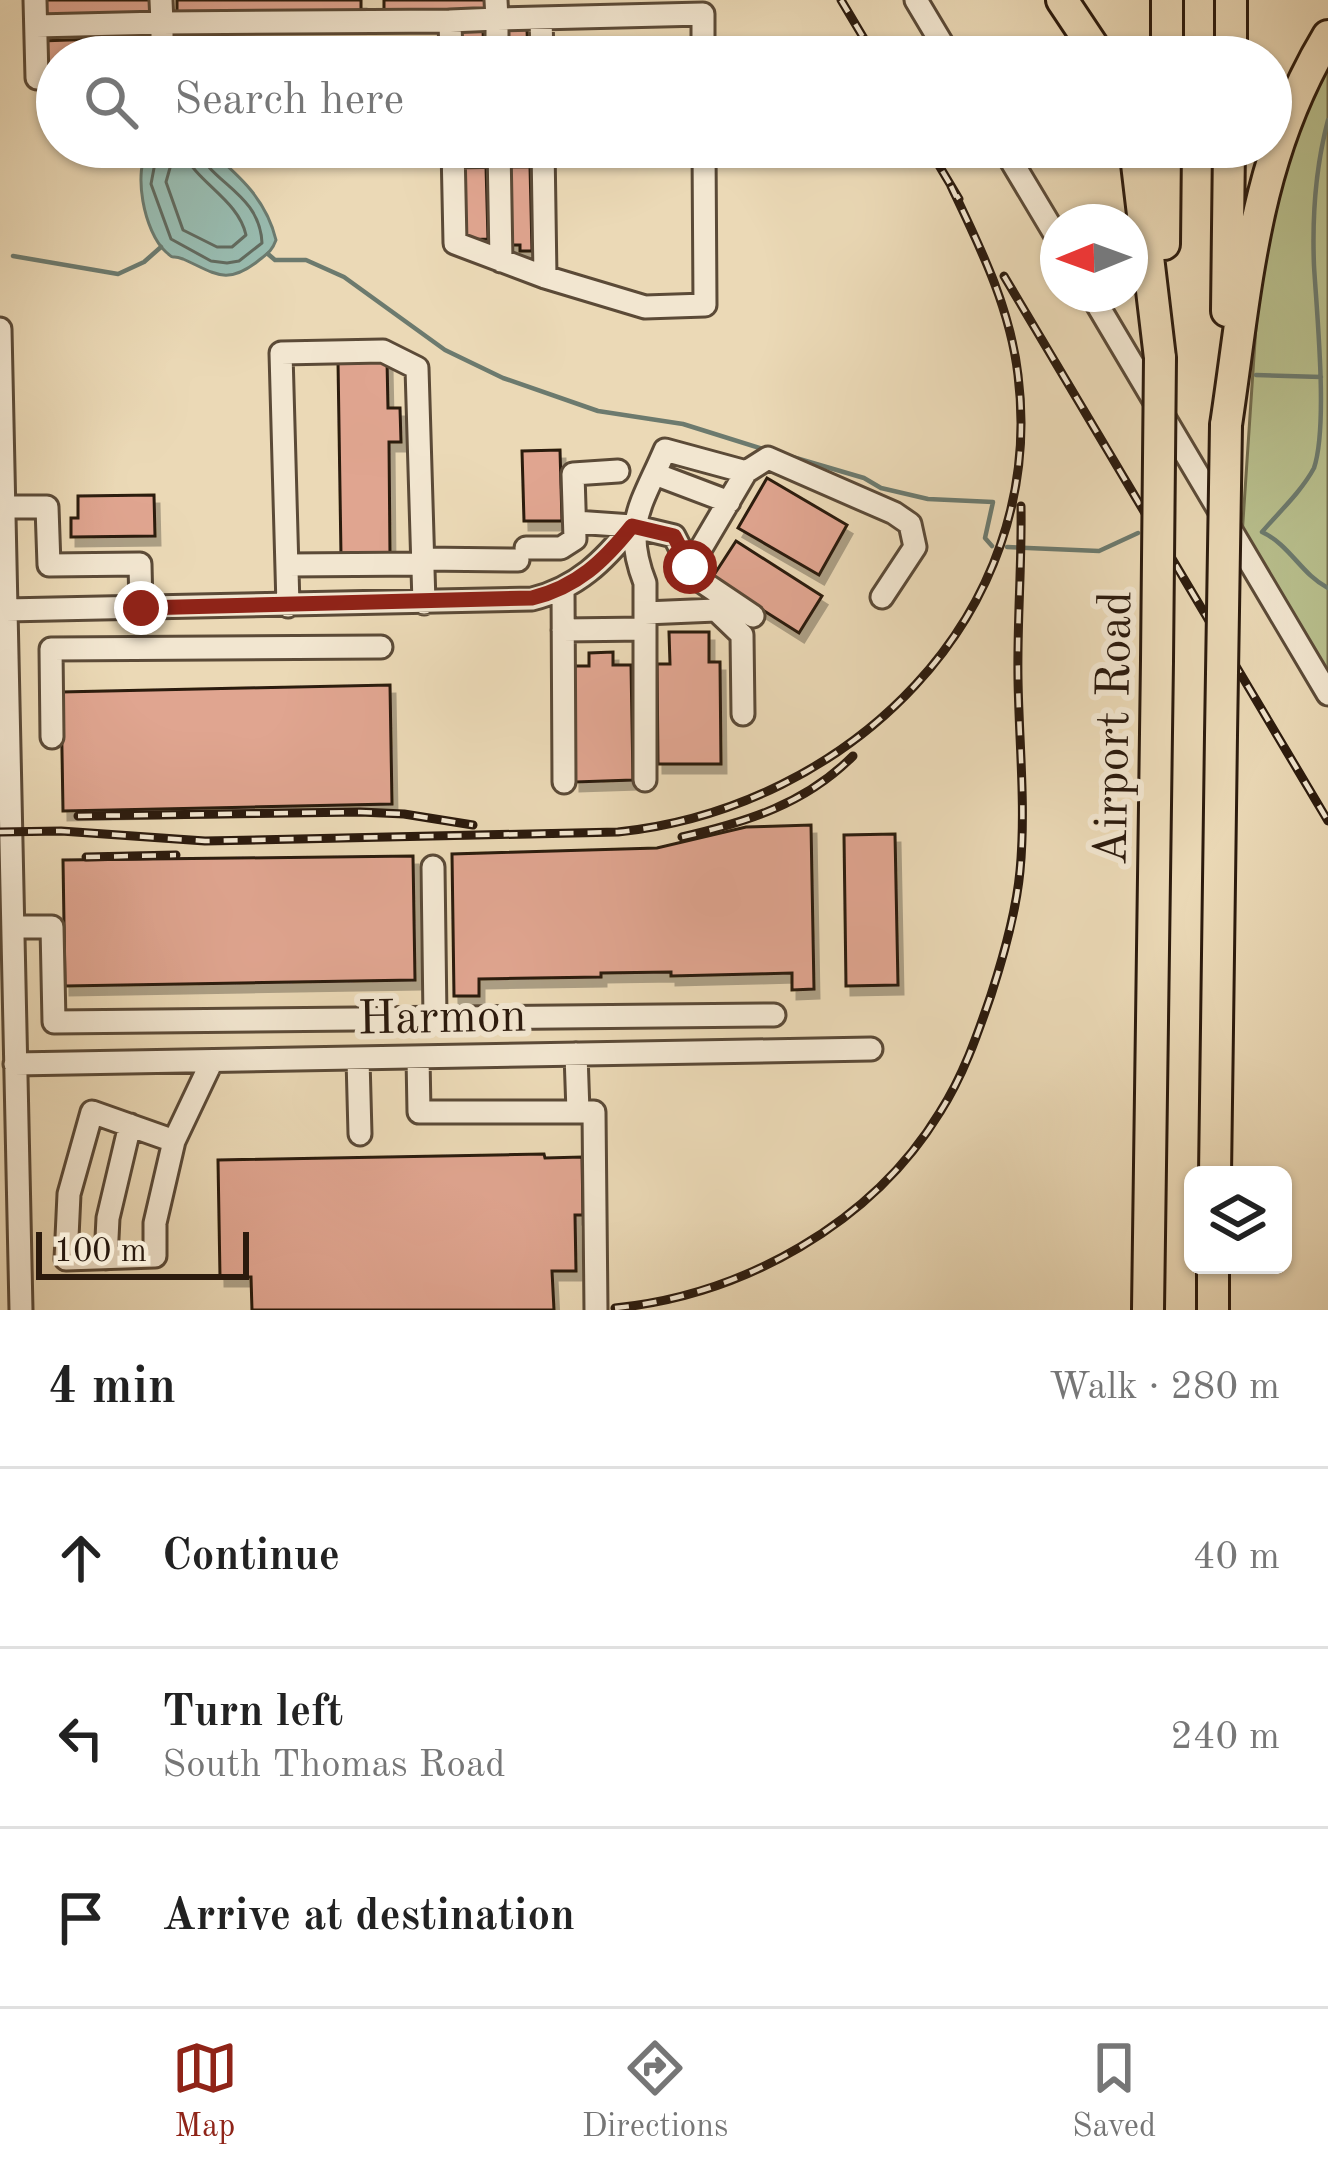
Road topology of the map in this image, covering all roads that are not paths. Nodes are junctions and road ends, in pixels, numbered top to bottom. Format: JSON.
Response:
{"nodes":[{"id":1,"x":35,"y":0,"type":"edge"},
{"id":2,"x":916,"y":0,"type":"edge"},
{"id":3,"x":1062,"y":0,"type":"edge"},
{"id":4,"x":1168,"y":0,"type":"edge"},
{"id":5,"x":1232,"y":0,"type":"edge"},
{"id":6,"x":702,"y":7,"type":"edge"},
{"id":7,"x":496,"y":9,"type":"edge"},
{"id":8,"x":373,"y":11,"type":"edge"},
{"id":9,"x":162,"y":12,"type":"edge"},
{"id":10,"x":541,"y":18,"type":"junction"},
{"id":11,"x":450,"y":21,"type":"junction"},
{"id":12,"x":36,"y":26,"type":"junction"},
{"id":13,"x":36,"y":36,"type":"edge"},
{"id":14,"x":450,"y":36,"type":"edge"},
{"id":15,"x":541,"y":36,"type":"edge"},
{"id":16,"x":937,"y":36,"type":"edge"},
{"id":17,"x":1086,"y":36,"type":"edge"},
{"id":18,"x":1167,"y":36,"type":"edge"},
{"id":19,"x":1231,"y":36,"type":"edge"},
{"id":20,"x":1328,"y":36,"type":"edge"},
{"id":21,"x":1292,"y":103,"type":"edge"},
{"id":22,"x":453,"y":168,"type":"edge"},
{"id":23,"x":499,"y":168,"type":"edge"},
{"id":24,"x":543,"y":168,"type":"edge"},
{"id":25,"x":704,"y":168,"type":"edge"},
{"id":26,"x":1016,"y":168,"type":"edge"},
{"id":27,"x":1138,"y":168,"type":"edge"},
{"id":28,"x":1164,"y":168,"type":"edge"},
{"id":29,"x":1229,"y":168,"type":"edge"},
{"id":30,"x":1270,"y":168,"type":"edge"},
{"id":31,"x":1040,"y":209,"type":"edge"},
{"id":32,"x":501,"y":261,"type":"junction"},
{"id":33,"x":545,"y":278,"type":"junction"},
{"id":34,"x":1160,"y":306,"type":"junction"},
{"id":35,"x":1102,"y":312,"type":"edge"},
{"id":36,"x":0,"y":329,"type":"edge"},
{"id":37,"x":1226,"y":425,"type":"junction"},
{"id":38,"x":618,"y":471,"type":"dead end"},
{"id":39,"x":746,"y":472,"type":"junction"},
{"id":40,"x":655,"y":474,"type":"junction"},
{"id":41,"x":3,"y":501,"type":"edge"},
{"id":42,"x":729,"y":502,"type":"junction"},
{"id":43,"x":574,"y":522,"type":"junction"},
{"id":44,"x":632,"y":526,"type":"junction"},
{"id":45,"x":423,"y":562,"type":"junction"},
{"id":46,"x":287,"y":565,"type":"junction"},
{"id":47,"x":690,"y":567,"type":"junction"},
{"id":48,"x":563,"y":588,"type":"junction"},
{"id":49,"x":882,"y":597,"type":"dead end"},
{"id":50,"x":424,"y":603,"type":"junction"},
{"id":51,"x":349,"y":604,"type":"junction"},
{"id":52,"x":288,"y":605,"type":"junction"},
{"id":53,"x":141,"y":608,"type":"junction"},
{"id":54,"x":99,"y":609,"type":"junction"},
{"id":55,"x":6,"y":610,"type":"junction"},
{"id":56,"x":753,"y":616,"type":"dead end"},
{"id":57,"x":645,"y":621,"type":"junction"},
{"id":58,"x":563,"y":631,"type":"junction"},
{"id":59,"x":381,"y":647,"type":"dead end"},
{"id":60,"x":349,"y":648,"type":"junction"},
{"id":61,"x":100,"y":649,"type":"junction"},
{"id":62,"x":1328,"y":694,"type":"edge"},
{"id":63,"x":743,"y":714,"type":"dead end"},
{"id":64,"x":52,"y":737,"type":"dead end"},
{"id":65,"x":645,"y":780,"type":"dead end"},
{"id":66,"x":564,"y":782,"type":"dead end"},
{"id":67,"x":433,"y":867,"type":"dead end"},
{"id":68,"x":6,"y":872,"type":"edge"},
{"id":69,"x":13,"y":927,"type":"junction"},
{"id":70,"x":7,"y":975,"type":"edge"},
{"id":71,"x":693,"y":1016,"type":"junction"},
{"id":72,"x":774,"y":1016,"type":"dead end"},
{"id":73,"x":435,"y":1018,"type":"junction"},
{"id":74,"x":474,"y":1018,"type":"junction"},
{"id":75,"x":327,"y":1019,"type":"junction"},
{"id":76,"x":387,"y":1019,"type":"junction"},
{"id":77,"x":189,"y":1020,"type":"junction"},
{"id":78,"x":117,"y":1021,"type":"junction"},
{"id":79,"x":871,"y":1049,"type":"dead end"},
{"id":80,"x":694,"y":1052,"type":"junction"},
{"id":81,"x":576,"y":1054,"type":"junction"},
{"id":82,"x":475,"y":1056,"type":"junction"},
{"id":83,"x":388,"y":1058,"type":"junction"},
{"id":84,"x":418,"y":1058,"type":"junction"},
{"id":85,"x":328,"y":1059,"type":"junction"},
{"id":86,"x":358,"y":1059,"type":"junction"},
{"id":87,"x":201,"y":1062,"type":"junction"},
{"id":88,"x":118,"y":1063,"type":"junction"},
{"id":89,"x":15,"y":1064,"type":"junction"},
{"id":90,"x":8,"y":1088,"type":"edge"},
{"id":91,"x":578,"y":1112,"type":"junction"},
{"id":92,"x":130,"y":1125,"type":"junction"},
{"id":93,"x":360,"y":1134,"type":"dead end"},
{"id":94,"x":9,"y":1135,"type":"edge"},
{"id":95,"x":173,"y":1141,"type":"junction"},
{"id":96,"x":1214,"y":1166,"type":"edge"},
{"id":97,"x":10,"y":1237,"type":"edge"},
{"id":98,"x":106,"y":1258,"type":"junction"},
{"id":99,"x":1213,"y":1274,"type":"edge"},
{"id":100,"x":21,"y":1310,"type":"edge"},
{"id":101,"x":596,"y":1310,"type":"edge"},
{"id":102,"x":1148,"y":1310,"type":"edge"},
{"id":103,"x":1213,"y":1310,"type":"edge"}],
"edges":[{"from":1,"to":12,"type":"street"},
{"from":2,"to":16,"type":"street"},
{"from":3,"to":17,"type":"highway"},
{"from":4,"to":18,"type":"highway"},
{"from":5,"to":19,"type":"highway"},
{"from":6,"to":10,"type":"street"},
{"from":7,"to":10,"type":"street"},
{"from":7,"to":11,"type":"street"},
{"from":8,"to":9,"type":"street"},
{"from":8,"to":11,"type":"street"},
{"from":9,"to":12,"type":"street"},
{"from":10,"to":15,"type":"street"},
{"from":11,"to":14,"type":"street"},
{"from":12,"to":13,"type":"street"},
{"from":20,"to":21,"type":"highway"},
{"from":22,"to":32,"type":"street"},
{"from":23,"to":32,"type":"street"},
{"from":24,"to":33,"type":"street"},
{"from":25,"to":33,"type":"street"},
{"from":26,"to":31,"type":"street"},
{"from":27,"to":34,"type":"highway"},
{"from":28,"to":34,"type":"highway","name":"Airport Road"},
{"from":29,"to":37,"type":"highway"},
{"from":30,"to":37,"type":"highway"},
{"from":32,"to":33,"type":"street"},
{"from":34,"to":102,"type":"highway","name":"Airport Road","bridge":true},
{"from":35,"to":62,"type":"street"},
{"from":36,"to":41,"type":"street"},
{"from":37,"to":96,"type":"highway","bridge":true},
{"from":38,"to":43,"type":"street"},
{"from":39,"to":40,"type":"street"},
{"from":39,"to":42,"type":"street"},
{"from":39,"to":49,"type":"street"},
{"from":40,"to":42,"type":"street"},
{"from":40,"to":44,"type":"street"},
{"from":41,"to":53,"type":"street"},
{"from":41,"to":55,"type":"street"},
{"from":42,"to":47,"type":"street"},
{"from":43,"to":44,"type":"street"},
{"from":43,"to":45,"type":"street"},
{"from":44,"to":47,"type":"street"},
{"from":44,"to":48,"type":"street"},
{"from":44,"to":57,"type":"street"},
{"from":45,"to":46,"type":"street"},
{"from":45,"to":46,"type":"street"},
{"from":45,"to":50,"type":"street"},
{"from":46,"to":52,"type":"street"},
{"from":47,"to":56,"type":"street"},
{"from":48,"to":50,"type":"street"},
{"from":48,"to":58,"type":"street"},
{"from":50,"to":51,"type":"street"},
{"from":51,"to":52,"type":"street"},
{"from":51,"to":60,"type":"street"},
{"from":52,"to":53,"type":"street"},
{"from":53,"to":54,"type":"street"},
{"from":54,"to":55,"type":"street"},
{"from":54,"to":61,"type":"street"},
{"from":55,"to":68,"type":"street"},
{"from":57,"to":58,"type":"street"},
{"from":57,"to":63,"type":"street"},
{"from":57,"to":65,"type":"street"},
{"from":58,"to":66,"type":"street"},
{"from":59,"to":60,"type":"street"},
{"from":60,"to":61,"type":"street"},
{"from":61,"to":64,"type":"street"},
{"from":67,"to":73,"type":"street"},
{"from":68,"to":69,"type":"street"},
{"from":69,"to":70,"type":"street"},
{"from":69,"to":78,"type":"street"},
{"from":70,"to":89,"type":"street"},
{"from":71,"to":72,"type":"street"},
{"from":71,"to":74,"type":"street"},
{"from":71,"to":80,"type":"street"},
{"from":73,"to":74,"type":"street"},
{"from":73,"to":76,"type":"street"},
{"from":74,"to":82,"type":"street"},
{"from":75,"to":76,"type":"street"},
{"from":75,"to":77,"type":"street"},
{"from":75,"to":85,"type":"street"},
{"from":76,"to":83,"type":"street"},
{"from":77,"to":78,"type":"street"},
{"from":77,"to":87,"type":"street"},
{"from":78,"to":88,"type":"street"},
{"from":79,"to":80,"type":"street","name":"Harmon"},
{"from":80,"to":81,"type":"street","name":"Harmon"},
{"from":81,"to":82,"type":"street","name":"Harmon"},
{"from":81,"to":91,"type":"street"},
{"from":82,"to":84,"type":"street","name":"Harmon"},
{"from":83,"to":84,"type":"street","name":"Harmon"},
{"from":83,"to":86,"type":"street","name":"Harmon"},
{"from":84,"to":91,"type":"street"},
{"from":85,"to":86,"type":"street","name":"Harmon"},
{"from":85,"to":87,"type":"street","name":"Harmon"},
{"from":86,"to":93,"type":"street"},
{"from":87,"to":88,"type":"street","name":"Harmon"},
{"from":87,"to":95,"type":"street"},
{"from":88,"to":89,"type":"street","name":"Harmon"},
{"from":89,"to":90,"type":"street"},
{"from":90,"to":94,"type":"street"},
{"from":91,"to":101,"type":"street"},
{"from":92,"to":95,"type":"street"},
{"from":92,"to":98,"type":"street"},
{"from":92,"to":98,"type":"street"},
{"from":94,"to":97,"type":"street"},
{"from":95,"to":98,"type":"street"},
{"from":97,"to":100,"type":"street"},
{"from":99,"to":103,"type":"highway"}]}
